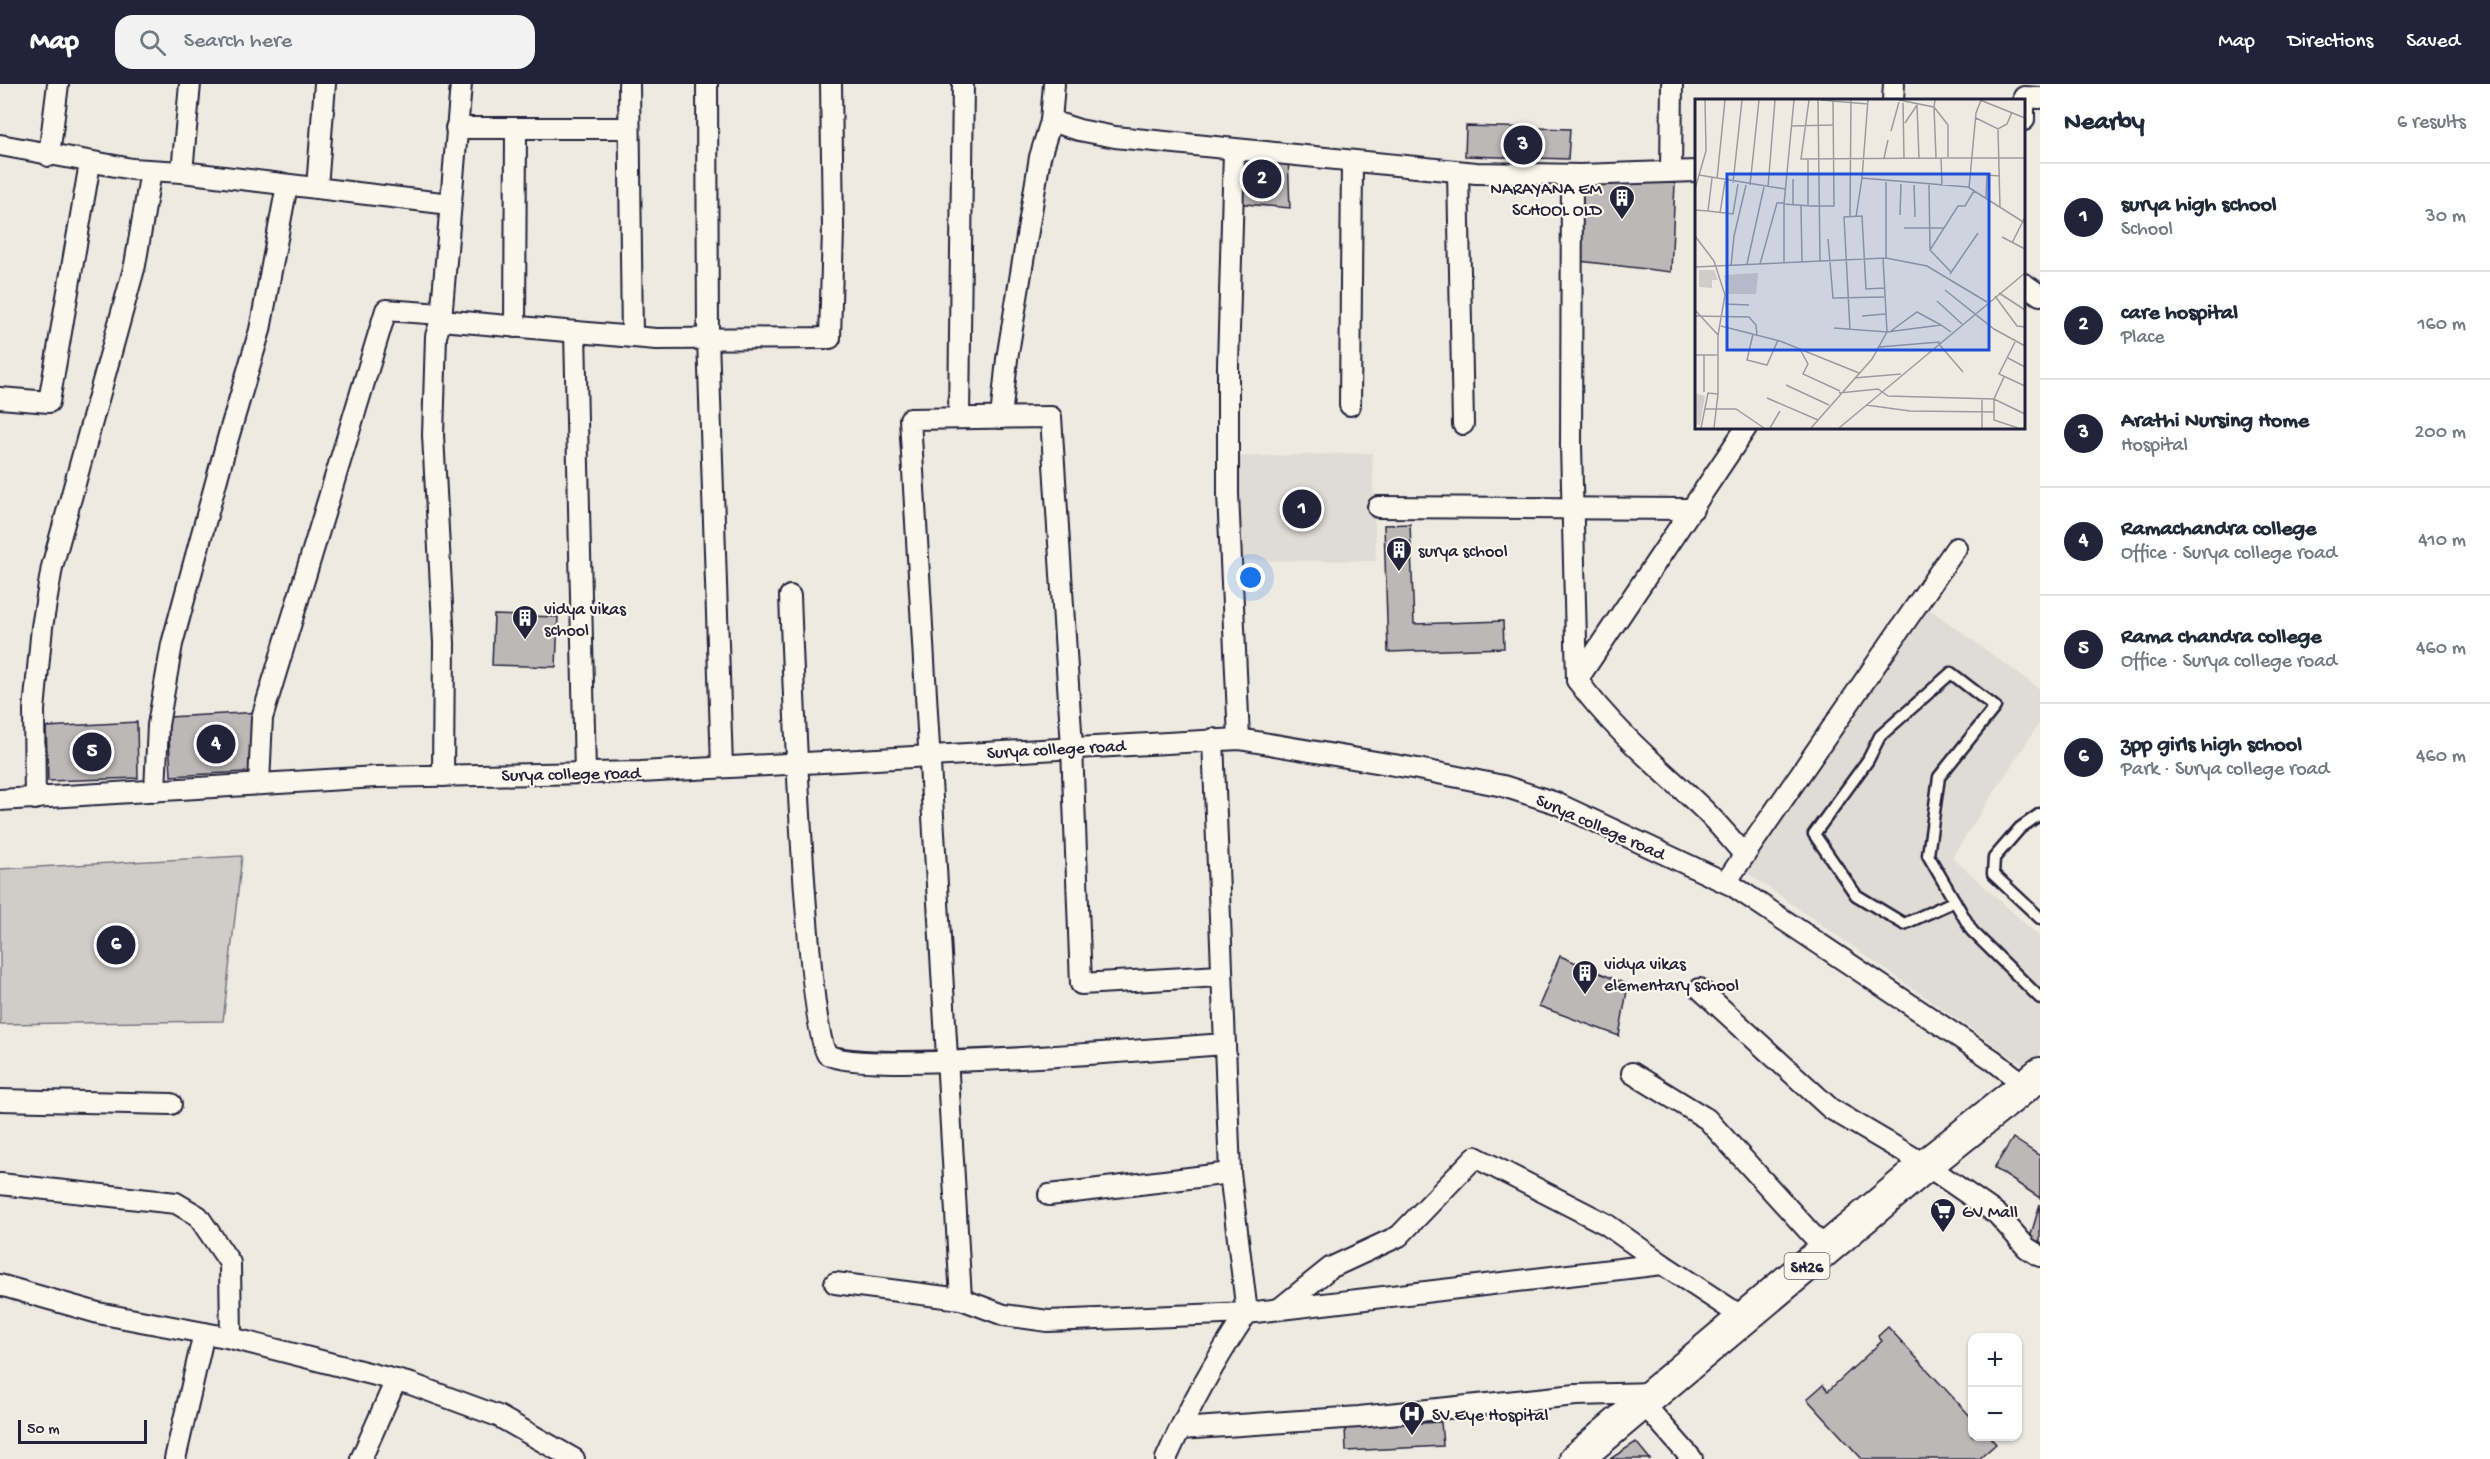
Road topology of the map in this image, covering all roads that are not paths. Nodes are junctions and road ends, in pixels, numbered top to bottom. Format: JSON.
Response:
{"nodes":[{"id":1,"x":58,"y":84,"type":"edge"},
{"id":2,"x":190,"y":84,"type":"edge"},
{"id":3,"x":325,"y":84,"type":"edge"},
{"id":4,"x":461,"y":84,"type":"edge"},
{"id":5,"x":629,"y":84,"type":"edge"},
{"id":6,"x":707,"y":84,"type":"edge"},
{"id":7,"x":831,"y":84,"type":"edge"},
{"id":8,"x":963,"y":84,"type":"edge"},
{"id":9,"x":1054,"y":84,"type":"edge"},
{"id":10,"x":1672,"y":84,"type":"edge"},
{"id":11,"x":1894,"y":84,"type":"edge"},
{"id":12,"x":2040,"y":98,"type":"edge"},
{"id":13,"x":1893,"y":99,"type":"edge"},
{"id":14,"x":2024,"y":99,"type":"edge"},
{"id":15,"x":1051,"y":120,"type":"junction"},
{"id":16,"x":456,"y":128,"type":"junction"},
{"id":17,"x":516,"y":128,"type":"junction"},
{"id":18,"x":628,"y":128,"type":"junction"},
{"id":19,"x":0,"y":145,"type":"edge"},
{"id":20,"x":1234,"y":151,"type":"junction"},
{"id":21,"x":49,"y":156,"type":"junction"},
{"id":22,"x":1352,"y":162,"type":"junction"},
{"id":23,"x":90,"y":163,"type":"junction"},
{"id":24,"x":151,"y":171,"type":"junction"},
{"id":25,"x":1671,"y":171,"type":"junction"},
{"id":26,"x":1695,"y":171,"type":"edge"},
{"id":27,"x":182,"y":172,"type":"junction"},
{"id":28,"x":1458,"y":172,"type":"junction"},
{"id":29,"x":1572,"y":175,"type":"junction"},
{"id":30,"x":287,"y":185,"type":"junction"},
{"id":31,"x":317,"y":188,"type":"junction"},
{"id":32,"x":450,"y":204,"type":"junction"},
{"id":33,"x":2025,"y":285,"type":"edge"},
{"id":34,"x":2040,"y":295,"type":"edge"},
{"id":35,"x":441,"y":317,"type":"junction"},
{"id":36,"x":515,"y":327,"type":"junction"},
{"id":37,"x":575,"y":332,"type":"junction"},
{"id":38,"x":632,"y":337,"type":"junction"},
{"id":39,"x":708,"y":338,"type":"junction"},
{"id":40,"x":0,"y":398,"type":"edge"},
{"id":41,"x":1350,"y":405,"type":"dead end"},
{"id":42,"x":958,"y":418,"type":"junction"},
{"id":43,"x":1001,"y":418,"type":"junction"},
{"id":44,"x":1462,"y":424,"type":"dead end"},
{"id":45,"x":1745,"y":429,"type":"edge"},
{"id":46,"x":1378,"y":507,"type":"dead end"},
{"id":47,"x":1692,"y":508,"type":"junction"},
{"id":48,"x":1573,"y":510,"type":"junction"},
{"id":49,"x":1956,"y":548,"type":"dead end"},
{"id":50,"x":790,"y":596,"type":"dead end"},
{"id":51,"x":1577,"y":680,"type":"junction"},
{"id":52,"x":1213,"y":739,"type":"junction"},
{"id":53,"x":1239,"y":739,"type":"junction"},
{"id":54,"x":1072,"y":747,"type":"junction"},
{"id":55,"x":930,"y":754,"type":"junction"},
{"id":56,"x":796,"y":762,"type":"junction"},
{"id":57,"x":722,"y":767,"type":"junction"},
{"id":58,"x":585,"y":773,"type":"junction"},
{"id":59,"x":443,"y":776,"type":"junction"},
{"id":60,"x":259,"y":784,"type":"junction"},
{"id":61,"x":155,"y":791,"type":"junction"},
{"id":62,"x":35,"y":799,"type":"junction"},
{"id":63,"x":0,"y":800,"type":"edge"},
{"id":64,"x":2040,"y":814,"type":"edge"},
{"id":65,"x":1743,"y":853,"type":"junction"},
{"id":66,"x":1726,"y":882,"type":"junction"},
{"id":67,"x":1955,"y":901,"type":"junction"},
{"id":68,"x":2040,"y":918,"type":"edge"},
{"id":69,"x":1221,"y":976,"type":"junction"},
{"id":70,"x":1700,"y":989,"type":"dead end"},
{"id":71,"x":2040,"y":998,"type":"edge"},
{"id":72,"x":1224,"y":1044,"type":"junction"},
{"id":73,"x":948,"y":1062,"type":"junction"},
{"id":74,"x":1632,"y":1073,"type":"dead end"},
{"id":75,"x":2033,"y":1080,"type":"edge"},
{"id":76,"x":0,"y":1100,"type":"edge"},
{"id":77,"x":171,"y":1104,"type":"dead end"},
{"id":78,"x":1926,"y":1165,"type":"junction"},
{"id":79,"x":1230,"y":1173,"type":"junction"},
{"id":80,"x":0,"y":1184,"type":"edge"},
{"id":81,"x":1050,"y":1195,"type":"dead end"},
{"id":82,"x":1826,"y":1250,"type":"junction"},
{"id":83,"x":2040,"y":1256,"type":"edge"},
{"id":84,"x":1662,"y":1264,"type":"junction"},
{"id":85,"x":835,"y":1283,"type":"dead end"},
{"id":86,"x":0,"y":1285,"type":"edge"},
{"id":87,"x":961,"y":1299,"type":"junction"},
{"id":88,"x":1279,"y":1309,"type":"junction"},
{"id":89,"x":1247,"y":1313,"type":"junction"},
{"id":90,"x":1744,"y":1318,"type":"junction"},
{"id":91,"x":204,"y":1333,"type":"junction"},
{"id":92,"x":231,"y":1338,"type":"junction"},
{"id":93,"x":396,"y":1380,"type":"junction"},
{"id":94,"x":1649,"y":1398,"type":"junction"},
{"id":95,"x":1179,"y":1429,"type":"junction"},
{"id":96,"x":175,"y":1459,"type":"edge"},
{"id":97,"x":361,"y":1459,"type":"edge"},
{"id":98,"x":574,"y":1459,"type":"edge"},
{"id":99,"x":1166,"y":1459,"type":"edge"},
{"id":100,"x":1576,"y":1459,"type":"edge"},
{"id":101,"x":1692,"y":1459,"type":"edge"}],
"edges":[{"from":1,"to":21,"type":"street"},
{"from":2,"to":27,"type":"street"},
{"from":3,"to":31,"type":"street"},
{"from":4,"to":16,"type":"street"},
{"from":5,"to":18,"type":"street"},
{"from":6,"to":39,"type":"street"},
{"from":7,"to":39,"type":"street"},
{"from":8,"to":42,"type":"street"},
{"from":9,"to":15,"type":"street"},
{"from":10,"to":25,"type":"street"},
{"from":11,"to":13,"type":"street"},
{"from":12,"to":14,"type":"street"},
{"from":15,"to":20,"type":"street"},
{"from":15,"to":43,"type":"street"},
{"from":16,"to":17,"type":"street"},
{"from":16,"to":32,"type":"street"},
{"from":17,"to":18,"type":"street"},
{"from":17,"to":36,"type":"street"},
{"from":18,"to":38,"type":"street"},
{"from":19,"to":21,"type":"street"},
{"from":20,"to":22,"type":"street"},
{"from":20,"to":53,"type":"street"},
{"from":21,"to":23,"type":"street"},
{"from":22,"to":28,"type":"street"},
{"from":22,"to":41,"type":"street"},
{"from":23,"to":24,"type":"street"},
{"from":23,"to":40,"type":"street"},
{"from":24,"to":27,"type":"street"},
{"from":24,"to":62,"type":"street"},
{"from":25,"to":26,"type":"street"},
{"from":25,"to":29,"type":"street"},
{"from":27,"to":30,"type":"street"},
{"from":28,"to":29,"type":"street"},
{"from":28,"to":44,"type":"street"},
{"from":29,"to":48,"type":"street"},
{"from":30,"to":31,"type":"street"},
{"from":30,"to":61,"type":"street"},
{"from":31,"to":32,"type":"street"},
{"from":32,"to":35,"type":"street"},
{"from":33,"to":34,"type":"street"},
{"from":35,"to":36,"type":"street"},
{"from":35,"to":59,"type":"street"},
{"from":35,"to":60,"type":"street"},
{"from":36,"to":37,"type":"street"},
{"from":37,"to":38,"type":"street"},
{"from":37,"to":58,"type":"street"},
{"from":38,"to":39,"type":"street"},
{"from":39,"to":57,"type":"street"},
{"from":42,"to":43,"type":"street"},
{"from":42,"to":55,"type":"street"},
{"from":43,"to":54,"type":"street"},
{"from":45,"to":47,"type":"street"},
{"from":46,"to":48,"type":"street"},
{"from":47,"to":48,"type":"street"},
{"from":47,"to":51,"type":"street"},
{"from":48,"to":51,"type":"street"},
{"from":49,"to":65,"type":"street"},
{"from":50,"to":56,"type":"street"},
{"from":51,"to":65,"type":"street"},
{"from":52,"to":53,"type":"street","name":"Surya college road"},
{"from":52,"to":54,"type":"street","name":"Surya college road"},
{"from":52,"to":69,"type":"street"},
{"from":53,"to":66,"type":"street","name":"Surya college road"},
{"from":54,"to":55,"type":"street","name":"Surya college road"},
{"from":54,"to":69,"type":"street"},
{"from":55,"to":56,"type":"street","name":"Surya college road"},
{"from":55,"to":73,"type":"street"},
{"from":56,"to":57,"type":"street","name":"Surya college road"},
{"from":56,"to":73,"type":"street"},
{"from":57,"to":58,"type":"street","name":"Surya college road"},
{"from":58,"to":59,"type":"street","name":"Surya college road"},
{"from":59,"to":60,"type":"street","name":"Surya college road"},
{"from":60,"to":61,"type":"street","name":"Surya college road"},
{"from":61,"to":62,"type":"street","name":"Surya college road"},
{"from":62,"to":63,"type":"street","name":"Surya college road"},
{"from":64,"to":68,"type":"lane"},
{"from":65,"to":66,"type":"street"},
{"from":66,"to":75,"type":"street","name":"Surya college road"},
{"from":67,"to":67,"type":"lane"},
{"from":67,"to":71,"type":"lane"},
{"from":69,"to":72,"type":"street"},
{"from":70,"to":78,"type":"street"},
{"from":72,"to":73,"type":"street"},
{"from":72,"to":79,"type":"street"},
{"from":73,"to":87,"type":"street"},
{"from":74,"to":82,"type":"street"},
{"from":75,"to":78,"type":"main road","number":"SH26"},
{"from":76,"to":77,"type":"street"},
{"from":78,"to":82,"type":"main road","number":"SH26"},
{"from":78,"to":83,"type":"street"},
{"from":79,"to":81,"type":"street"},
{"from":79,"to":89,"type":"street"},
{"from":80,"to":92,"type":"street"},
{"from":82,"to":90,"type":"main road","number":"SH26"},
{"from":84,"to":88,"type":"street"},
{"from":84,"to":88,"type":"street"},
{"from":84,"to":90,"type":"street"},
{"from":85,"to":87,"type":"street"},
{"from":86,"to":91,"type":"street"},
{"from":87,"to":89,"type":"street"},
{"from":88,"to":89,"type":"street"},
{"from":89,"to":95,"type":"street"},
{"from":90,"to":94,"type":"main road","number":"SH26"},
{"from":91,"to":92,"type":"street"},
{"from":91,"to":96,"type":"street"},
{"from":92,"to":93,"type":"street"},
{"from":93,"to":97,"type":"street"},
{"from":93,"to":98,"type":"street"},
{"from":94,"to":95,"type":"street"},
{"from":94,"to":100,"type":"main road","number":"SH26"},
{"from":94,"to":101,"type":"street"},
{"from":95,"to":99,"type":"street"}]}
